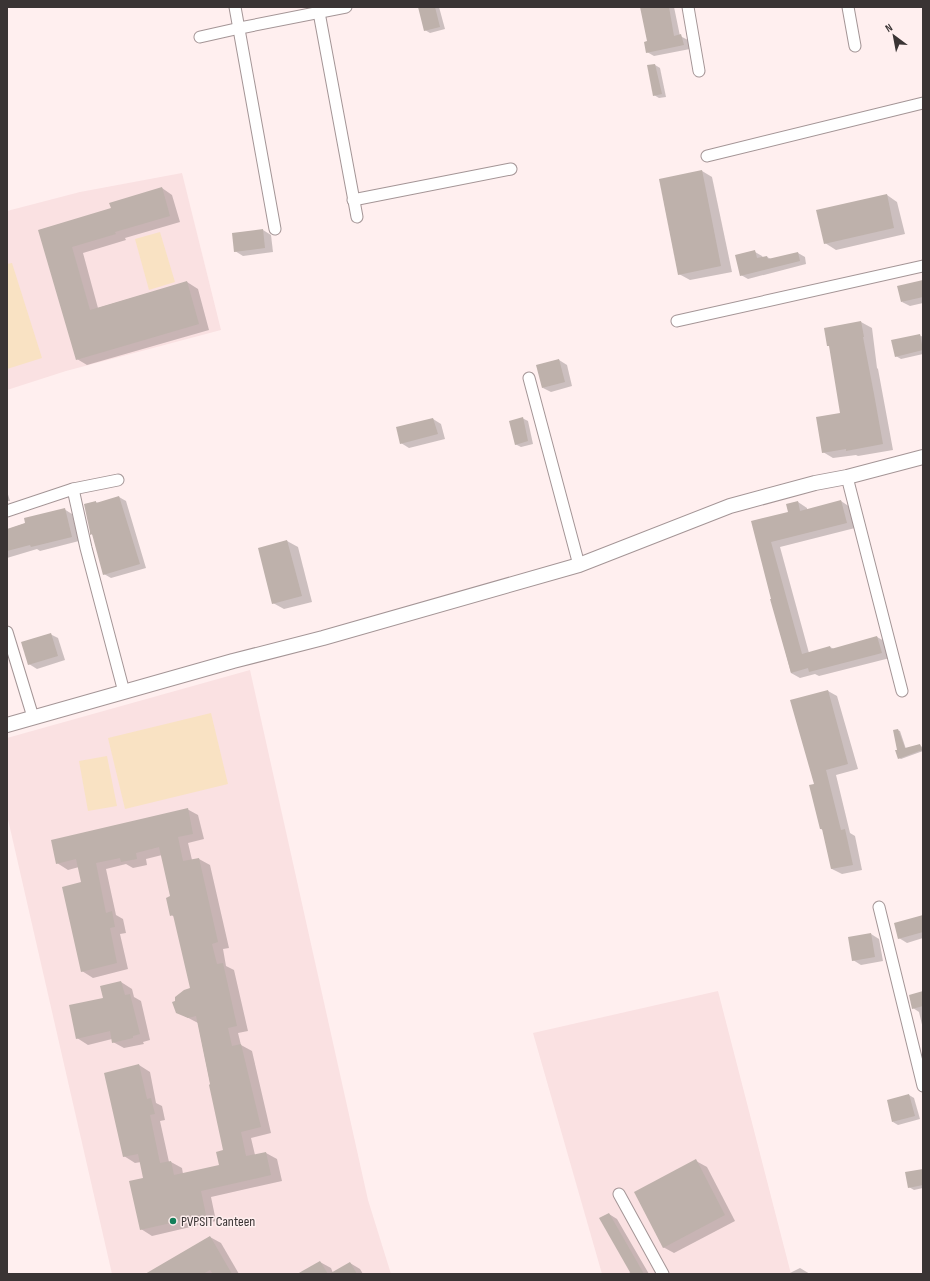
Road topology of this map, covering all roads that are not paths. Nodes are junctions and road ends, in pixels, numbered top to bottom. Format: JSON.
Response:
{"nodes":[{"id":1,"x":235,"y":7,"type":"edge"},
{"id":2,"x":346,"y":7,"type":"edge"},
{"id":3,"x":688,"y":7,"type":"edge"},
{"id":4,"x":848,"y":7,"type":"edge"},
{"id":5,"x":318,"y":10,"type":"edge"},
{"id":6,"x":240,"y":28,"type":"junction"},
{"id":7,"x":200,"y":37,"type":"dead end"},
{"id":8,"x":855,"y":46,"type":"dead end"},
{"id":9,"x":699,"y":71,"type":"dead end"},
{"id":10,"x":923,"y":103,"type":"edge"},
{"id":11,"x":707,"y":156,"type":"dead end"},
{"id":12,"x":511,"y":168,"type":"dead end"},
{"id":13,"x":353,"y":200,"type":"junction"},
{"id":14,"x":357,"y":217,"type":"dead end"},
{"id":15,"x":274,"y":229,"type":"dead end"},
{"id":16,"x":923,"y":266,"type":"edge"},
{"id":17,"x":677,"y":321,"type":"dead end"},
{"id":18,"x":529,"y":378,"type":"dead end"},
{"id":19,"x":923,"y":457,"type":"edge"},
{"id":20,"x":847,"y":476,"type":"junction"},
{"id":21,"x":118,"y":480,"type":"dead end"},
{"id":22,"x":73,"y":489,"type":"junction"},
{"id":23,"x":7,"y":512,"type":"edge"},
{"id":24,"x":579,"y":566,"type":"junction"},
{"id":25,"x":7,"y":632,"type":"edge"},
{"id":26,"x":902,"y":690,"type":"dead end"},
{"id":27,"x":124,"y":692,"type":"junction"},
{"id":28,"x":33,"y":717,"type":"junction"},
{"id":29,"x":7,"y":725,"type":"edge"},
{"id":30,"x":879,"y":907,"type":"dead end"},
{"id":31,"x":923,"y":1086,"type":"edge"},
{"id":32,"x":619,"y":1194,"type":"dead end"},
{"id":33,"x":664,"y":1274,"type":"edge"}],
"edges":[{"from":1,"to":6,"type":"street"},
{"from":2,"to":5,"type":"street"},
{"from":3,"to":9,"type":"street"},
{"from":4,"to":8,"type":"street"},
{"from":5,"to":6,"type":"street"},
{"from":5,"to":13,"type":"street"},
{"from":6,"to":7,"type":"street"},
{"from":6,"to":15,"type":"street"},
{"from":10,"to":11,"type":"street"},
{"from":12,"to":13,"type":"street"},
{"from":13,"to":14,"type":"street"},
{"from":16,"to":17,"type":"street"},
{"from":18,"to":24,"type":"street"},
{"from":19,"to":20,"type":"street"},
{"from":20,"to":24,"type":"street"},
{"from":20,"to":26,"type":"street"},
{"from":21,"to":22,"type":"street"},
{"from":22,"to":23,"type":"street"},
{"from":22,"to":27,"type":"street"},
{"from":24,"to":27,"type":"street"},
{"from":25,"to":28,"type":"street"},
{"from":27,"to":28,"type":"street"},
{"from":28,"to":29,"type":"street"},
{"from":30,"to":31,"type":"street"},
{"from":32,"to":33,"type":"street"}]}
